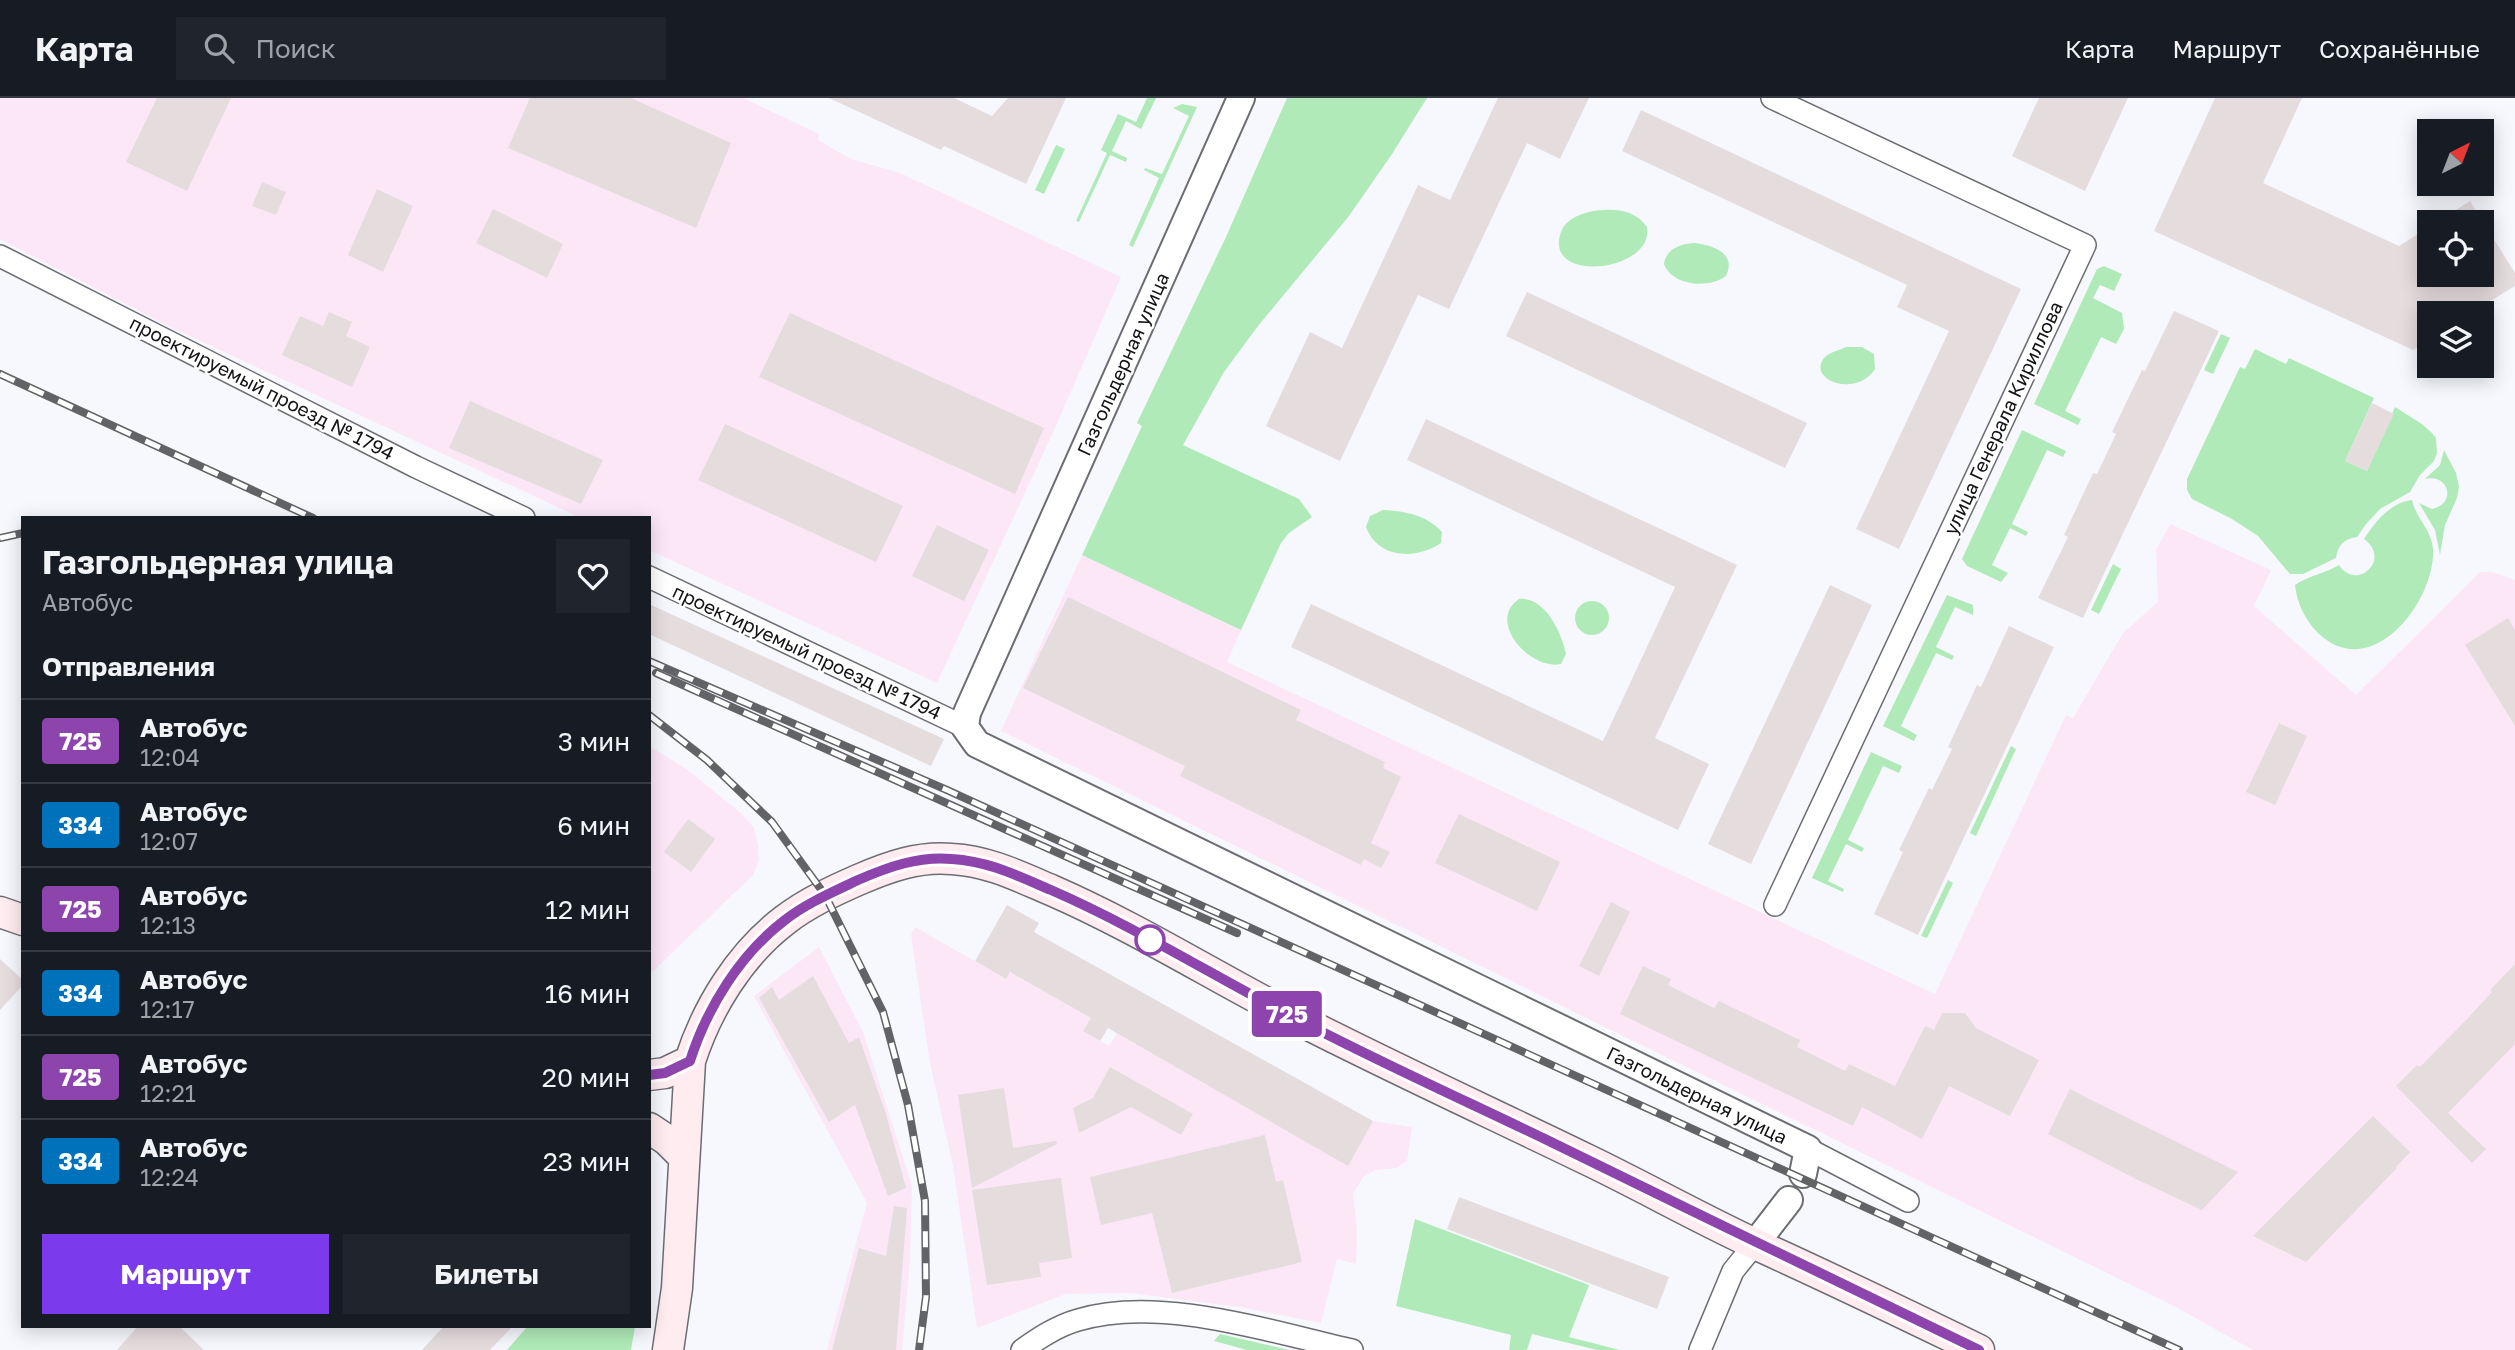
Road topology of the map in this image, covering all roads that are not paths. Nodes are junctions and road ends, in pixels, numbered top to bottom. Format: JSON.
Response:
{"nodes":[{"id":1,"x":1241,"y":98,"type":"edge"},
{"id":2,"x":1772,"y":98,"type":"edge"},
{"id":3,"x":0,"y":256,"type":"edge"},
{"id":4,"x":520,"y":516,"type":"edge"},
{"id":5,"x":651,"y":578,"type":"edge"},
{"id":6,"x":965,"y":727,"type":"junction"},
{"id":7,"x":1775,"y":905,"type":"dead end"},
{"id":8,"x":0,"y":912,"type":"edge"},
{"id":9,"x":21,"y":919,"type":"edge"},
{"id":10,"x":690,"y":1061,"type":"junction"},
{"id":11,"x":651,"y":1075,"type":"edge"},
{"id":12,"x":651,"y":1129,"type":"edge"},
{"id":13,"x":684,"y":1157,"type":"junction"},
{"id":14,"x":1806,"y":1161,"type":"joint"},
{"id":15,"x":1789,"y":1200,"type":"dead end"},
{"id":16,"x":1908,"y":1201,"type":"dead end"},
{"id":17,"x":1755,"y":1244,"type":"junction"},
{"id":18,"x":668,"y":1350,"type":"edge"},
{"id":19,"x":1022,"y":1350,"type":"edge"},
{"id":20,"x":1352,"y":1350,"type":"edge"},
{"id":21,"x":1699,"y":1350,"type":"edge"},
{"id":22,"x":1979,"y":1350,"type":"edge"}],
"edges":[{"from":1,"to":6,"type":"street","name":"Газгольдерная улица"},
{"from":2,"to":7,"type":"street","name":"улица Генерала Кириллова"},
{"from":3,"to":4,"type":"street","name":"проектируемый проезд № 1794"},
{"from":5,"to":6,"type":"street","name":"проектируемый проезд № 1794"},
{"from":6,"to":14,"type":"street","name":"Газгольдерная улица"},
{"from":8,"to":9,"type":"main road"},
{"from":10,"to":11,"type":"main road"},
{"from":10,"to":13,"type":"main road"},
{"from":10,"to":17,"type":"main road"},
{"from":12,"to":13,"type":"main road"},
{"from":13,"to":18,"type":"main road"},
{"from":14,"to":16,"type":"street","name":"Газгольдерная улица"},
{"from":15,"to":17,"type":"street"},
{"from":17,"to":21,"type":"street"},
{"from":17,"to":22,"type":"main road"},
{"from":19,"to":20,"type":"street"}]}
